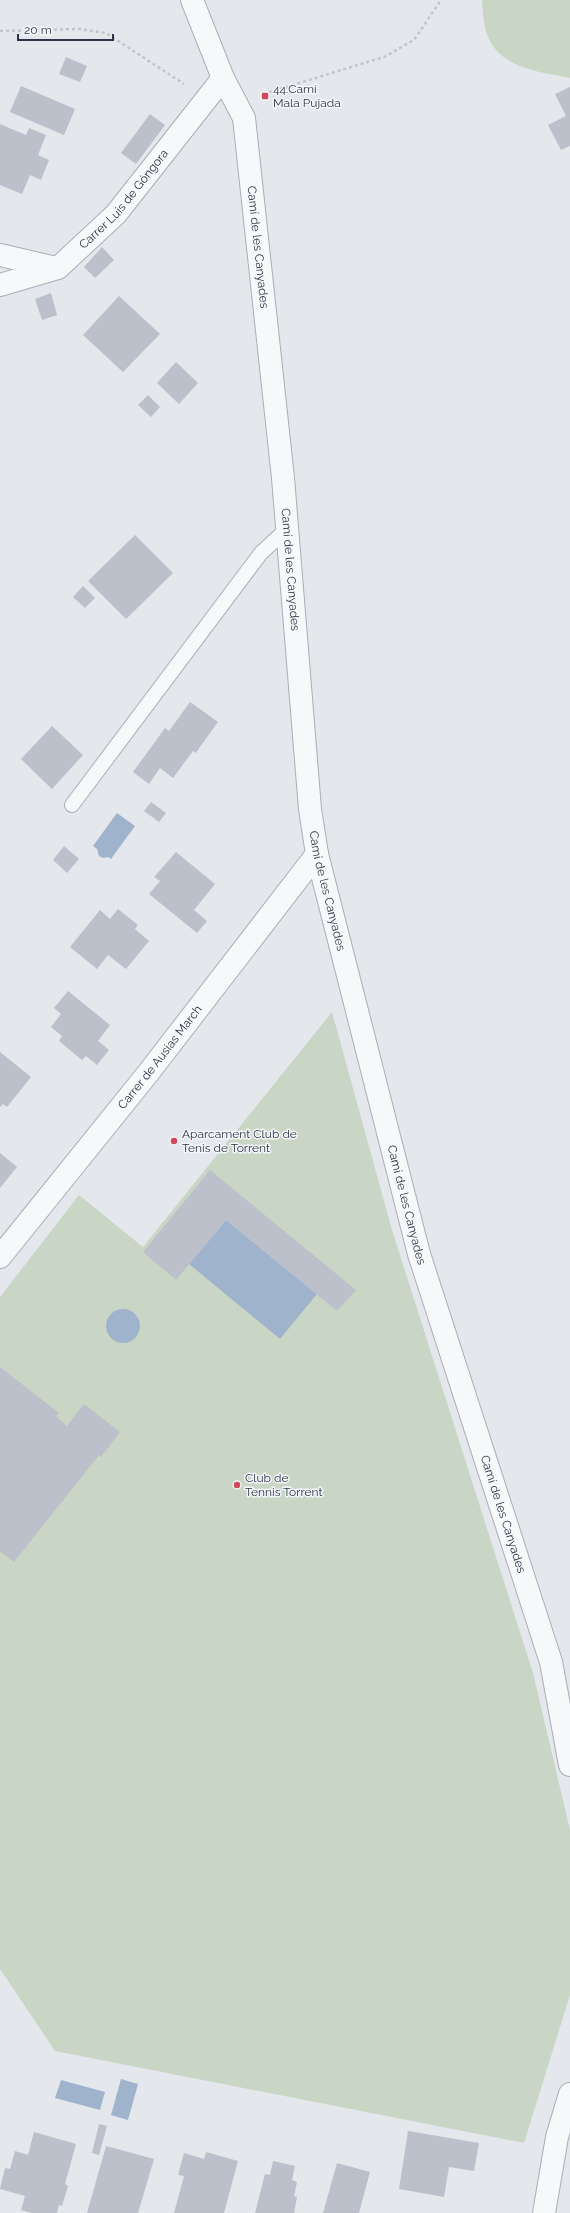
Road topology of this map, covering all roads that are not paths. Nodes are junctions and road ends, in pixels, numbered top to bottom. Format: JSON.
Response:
{"nodes":[{"id":1,"x":192,"y":0,"type":"edge"},
{"id":2,"x":222,"y":78,"type":"junction"},
{"id":3,"x":0,"y":255,"type":"edge"},
{"id":4,"x":58,"y":268,"type":"junction"},
{"id":5,"x":0,"y":285,"type":"edge"},
{"id":6,"x":286,"y":528,"type":"junction"},
{"id":7,"x":72,"y":805,"type":"dead end"},
{"id":8,"x":317,"y":854,"type":"junction"},
{"id":9,"x":0,"y":1257,"type":"edge"},
{"id":10,"x":570,"y":1765,"type":"edge"},
{"id":11,"x":570,"y":2094,"type":"edge"},
{"id":12,"x":544,"y":2213,"type":"edge"}],
"edges":[{"from":1,"to":2,"type":"street","name":"Camí de les Canyades"},
{"from":2,"to":4,"type":"street","name":"Carrer Luis de Góngora"},
{"from":2,"to":6,"type":"street","name":"Camí de les Canyades"},
{"from":3,"to":4,"type":"street"},
{"from":4,"to":5,"type":"street","name":"Carrer Luis de Góngora"},
{"from":6,"to":7,"type":"lane"},
{"from":6,"to":8,"type":"street","name":"Camí de les Canyades"},
{"from":8,"to":9,"type":"street","name":"Carrer de Ausias March"},
{"from":8,"to":10,"type":"street","name":"Camí de les Canyades"},
{"from":11,"to":12,"type":"street"}]}
